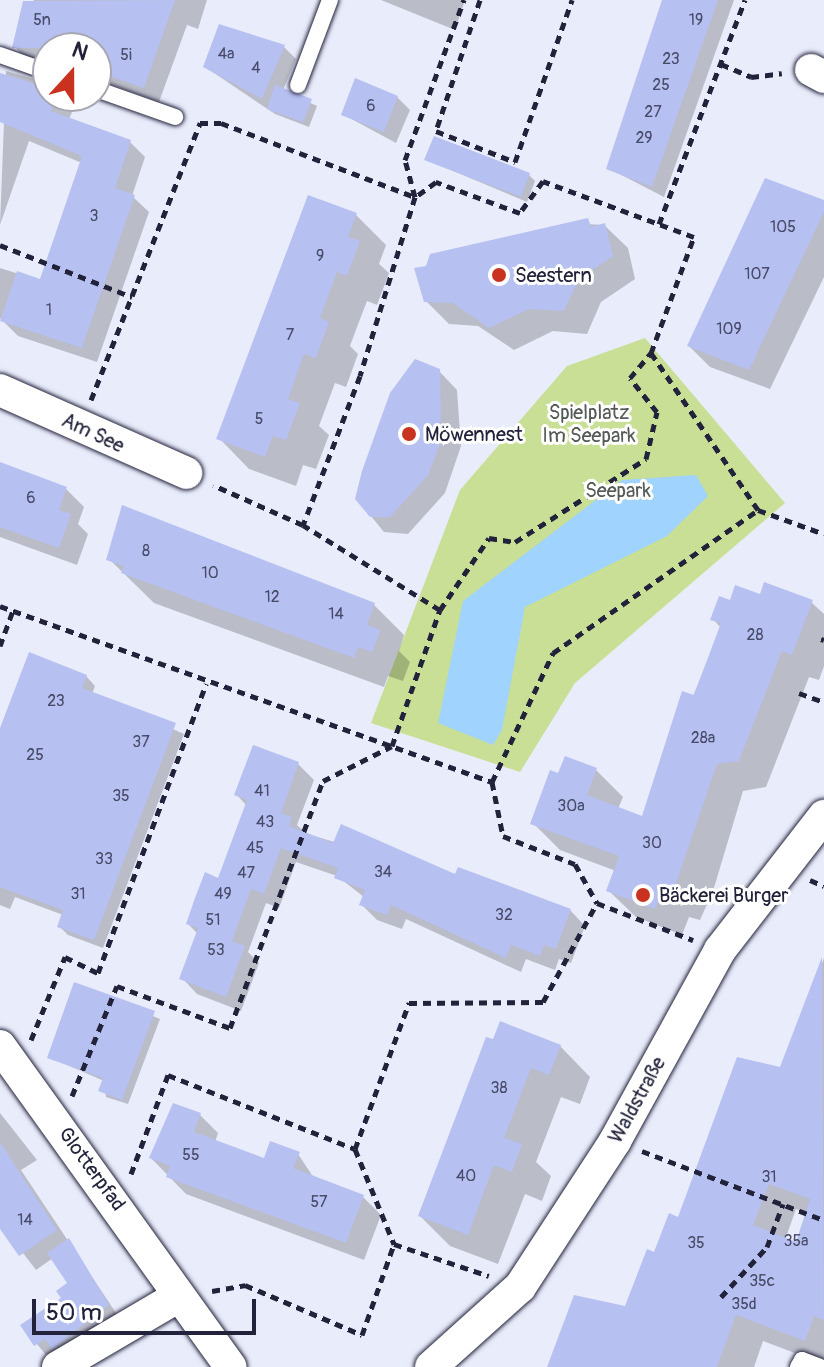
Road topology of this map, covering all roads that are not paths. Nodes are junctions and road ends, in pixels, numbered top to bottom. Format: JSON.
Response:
{"nodes":[{"id":1,"x":330,"y":0,"type":"edge"},
{"id":2,"x":0,"y":55,"type":"edge"},
{"id":3,"x":32,"y":66,"type":"edge"},
{"id":4,"x":298,"y":85,"type":"dead end"},
{"id":5,"x":112,"y":95,"type":"edge"},
{"id":6,"x":175,"y":117,"type":"dead end"},
{"id":7,"x":0,"y":390,"type":"edge"},
{"id":8,"x":186,"y":473,"type":"road end"},
{"id":9,"x":824,"y":816,"type":"edge"},
{"id":10,"x":0,"y":1046,"type":"edge"},
{"id":11,"x":179,"y":1296,"type":"junction"},
{"id":12,"x":58,"y":1367,"type":"edge"},
{"id":13,"x":231,"y":1367,"type":"edge"},
{"id":14,"x":431,"y":1367,"type":"edge"},
{"id":15,"x":798,"y":1367,"type":"edge"},
{"id":16,"x":820,"y":1367,"type":"edge"}],
"edges":[{"from":1,"to":4,"type":"lane"},
{"from":2,"to":3,"type":"lane"},
{"from":5,"to":6,"type":"lane"},
{"from":7,"to":8,"type":"street","name":"Am See"},
{"from":9,"to":14,"type":"street","name":"Waldstraße"},
{"from":10,"to":11,"type":"street","name":"Glotterpfad"},
{"from":11,"to":12,"type":"street"},
{"from":11,"to":13,"type":"street","name":"Glotterpfad"},
{"from":15,"to":16,"type":"lane"}]}
